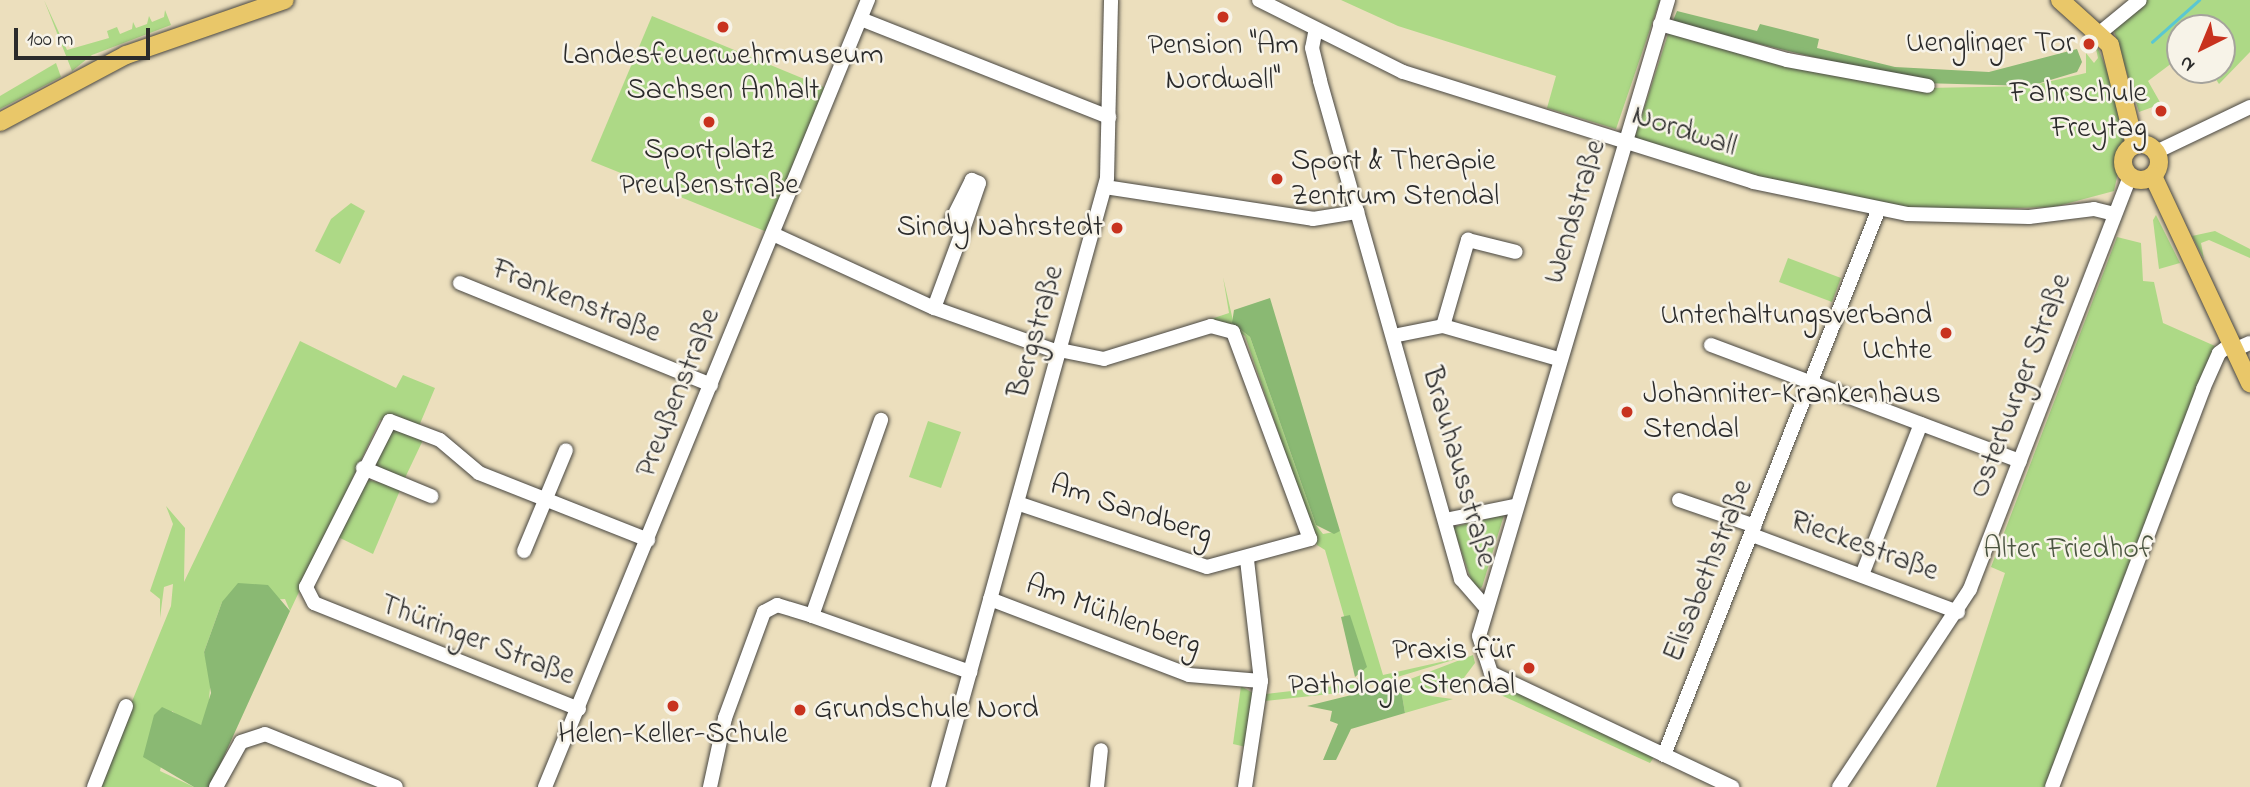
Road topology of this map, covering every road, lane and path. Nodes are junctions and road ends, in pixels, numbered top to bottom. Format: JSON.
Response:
{"nodes":[{"id":1,"x":285,"y":0,"type":"edge"},
{"id":2,"x":868,"y":0,"type":"edge"},
{"id":3,"x":1111,"y":0,"type":"edge"},
{"id":4,"x":1259,"y":0,"type":"edge"},
{"id":5,"x":1668,"y":0,"type":"edge"},
{"id":6,"x":2060,"y":0,"type":"edge"},
{"id":7,"x":2140,"y":0,"type":"edge"},
{"id":8,"x":861,"y":19,"type":"junction"},
{"id":9,"x":1660,"y":24,"type":"junction"},
{"id":10,"x":2101,"y":32,"type":"junction"},
{"id":11,"x":1315,"y":33,"type":"junction"},
{"id":12,"x":1928,"y":86,"type":"dead end"},
{"id":13,"x":2250,"y":107,"type":"edge"},
{"id":14,"x":1109,"y":117,"type":"junction"},
{"id":15,"x":0,"y":121,"type":"edge"},
{"id":16,"x":1624,"y":142,"type":"junction"},
{"id":17,"x":2135,"y":145,"type":"junction"},
{"id":18,"x":2156,"y":152,"type":"junction"},
{"id":19,"x":2130,"y":177,"type":"junction"},
{"id":20,"x":2153,"y":177,"type":"junction"},
{"id":21,"x":1105,"y":187,"type":"junction"},
{"id":22,"x":1878,"y":211,"type":"junction"},
{"id":23,"x":1357,"y":212,"type":"junction"},
{"id":24,"x":2114,"y":214,"type":"junction"},
{"id":25,"x":964,"y":227,"type":"dead end"},
{"id":26,"x":773,"y":234,"type":"junction"},
{"id":27,"x":1516,"y":252,"type":"dead end"},
{"id":28,"x":460,"y":283,"type":"dead end"},
{"id":29,"x":934,"y":308,"type":"junction"},
{"id":30,"x":1443,"y":326,"type":"junction"},
{"id":31,"x":1393,"y":336,"type":"junction"},
{"id":32,"x":1711,"y":345,"type":"dead end"},
{"id":33,"x":2238,"y":345,"type":"edge"},
{"id":34,"x":1059,"y":351,"type":"junction"},
{"id":35,"x":1558,"y":359,"type":"junction"},
{"id":36,"x":1812,"y":382,"type":"junction"},
{"id":37,"x":2250,"y":383,"type":"edge"},
{"id":38,"x":711,"y":386,"type":"junction"},
{"id":39,"x":881,"y":420,"type":"dead end"},
{"id":40,"x":1921,"y":424,"type":"junction"},
{"id":41,"x":566,"y":450,"type":"dead end"},
{"id":42,"x":2020,"y":461,"type":"junction"},
{"id":43,"x":363,"y":468,"type":"junction"},
{"id":44,"x":431,"y":496,"type":"dead end"},
{"id":45,"x":545,"y":499,"type":"junction"},
{"id":46,"x":1679,"y":500,"type":"dead end"},
{"id":47,"x":1017,"y":503,"type":"junction"},
{"id":48,"x":1514,"y":506,"type":"junction"},
{"id":49,"x":1445,"y":520,"type":"junction"},
{"id":50,"x":1751,"y":536,"type":"junction"},
{"id":51,"x":648,"y":540,"type":"junction"},
{"id":52,"x":524,"y":551,"type":"dead end"},
{"id":53,"x":1247,"y":560,"type":"junction"},
{"id":54,"x":1862,"y":575,"type":"junction"},
{"id":55,"x":990,"y":599,"type":"junction"},
{"id":56,"x":1484,"y":605,"type":"junction"},
{"id":57,"x":1958,"y":612,"type":"junction"},
{"id":58,"x":812,"y":615,"type":"junction"},
{"id":59,"x":970,"y":672,"type":"junction"},
{"id":60,"x":1261,"y":681,"type":"junction"},
{"id":61,"x":126,"y":706,"type":"dead end"},
{"id":62,"x":579,"y":709,"type":"junction"},
{"id":63,"x":1101,"y":750,"type":"dead end"},
{"id":64,"x":1664,"y":755,"type":"junction"},
{"id":65,"x":94,"y":787,"type":"edge"},
{"id":66,"x":216,"y":787,"type":"edge"},
{"id":67,"x":396,"y":787,"type":"edge"},
{"id":68,"x":545,"y":787,"type":"edge"},
{"id":69,"x":710,"y":787,"type":"edge"},
{"id":70,"x":938,"y":787,"type":"edge"},
{"id":71,"x":1097,"y":787,"type":"edge"},
{"id":72,"x":1245,"y":787,"type":"edge"},
{"id":73,"x":1732,"y":787,"type":"edge"},
{"id":74,"x":1839,"y":787,"type":"edge"},
{"id":75,"x":2052,"y":787,"type":"edge"}],
"edges":[{"from":1,"to":15,"type":"main road"},
{"from":2,"to":8,"type":"street","name":"Preußenstraße"},
{"from":3,"to":14,"type":"street","name":"Bergstraße"},
{"from":4,"to":11,"type":"street","name":"Nordwall"},
{"from":5,"to":9,"type":"street","name":"Wendstraße"},
{"from":6,"to":10,"type":"main road"},
{"from":7,"to":10,"type":"street"},
{"from":8,"to":14,"type":"street"},
{"from":8,"to":26,"type":"street","name":"Preußenstraße"},
{"from":9,"to":12,"type":"street"},
{"from":9,"to":16,"type":"street","name":"Wendstraße"},
{"from":10,"to":17,"type":"main road"},
{"from":11,"to":16,"type":"street","name":"Nordwall"},
{"from":11,"to":23,"type":"street","name":"Brauhausstraße"},
{"from":13,"to":18,"type":"street"},
{"from":14,"to":21,"type":"street","name":"Bergstraße"},
{"from":16,"to":22,"type":"street","name":"Nordwall"},
{"from":16,"to":35,"type":"street","name":"Wendstraße"},
{"from":17,"to":18,"type":"main road"},
{"from":17,"to":19,"type":"main road"},
{"from":18,"to":20,"type":"main road"},
{"from":19,"to":20,"type":"main road"},
{"from":19,"to":24,"type":"street","name":"Osterburger Straße"},
{"from":20,"to":33,"type":"main road"},
{"from":21,"to":23,"type":"street"},
{"from":21,"to":34,"type":"street","name":"Bergstraße"},
{"from":22,"to":24,"type":"street","name":"Nordwall"},
{"from":22,"to":36,"type":"street","name":"Elisabethstraße"},
{"from":23,"to":31,"type":"street","name":"Brauhausstraße"},
{"from":24,"to":42,"type":"street","name":"Osterburger Straße"},
{"from":25,"to":29,"type":"street"},
{"from":26,"to":29,"type":"street"},
{"from":26,"to":38,"type":"street","name":"Preußenstraße"},
{"from":27,"to":30,"type":"street"},
{"from":28,"to":38,"type":"street","name":"Frankenstraße"},
{"from":29,"to":34,"type":"street"},
{"from":30,"to":31,"type":"street","name":"Brauhausstraße"},
{"from":30,"to":35,"type":"street"},
{"from":31,"to":49,"type":"street","name":"Brauhausstraße"},
{"from":32,"to":36,"type":"street"},
{"from":33,"to":37,"type":"main road"},
{"from":33,"to":75,"type":"street"},
{"from":34,"to":47,"type":"street","name":"Bergstraße"},
{"from":34,"to":53,"type":"street","name":"Am Sandberg"},
{"from":35,"to":48,"type":"street","name":"Wendstraße"},
{"from":36,"to":40,"type":"street"},
{"from":36,"to":50,"type":"street","name":"Elisabethstraße"},
{"from":38,"to":51,"type":"street","name":"Preußenstraße"},
{"from":39,"to":58,"type":"street"},
{"from":40,"to":42,"type":"street"},
{"from":40,"to":54,"type":"street"},
{"from":41,"to":45,"type":"street"},
{"from":42,"to":57,"type":"street","name":"Osterburger Straße"},
{"from":43,"to":44,"type":"street"},
{"from":43,"to":45,"type":"street"},
{"from":43,"to":62,"type":"street","name":"Thüringer Straße"},
{"from":45,"to":51,"type":"street"},
{"from":45,"to":52,"type":"street"},
{"from":46,"to":50,"type":"street","name":"Rieckestraße"},
{"from":47,"to":53,"type":"street","name":"Am Sandberg"},
{"from":47,"to":55,"type":"street","name":"Bergstraße"},
{"from":48,"to":49,"type":"street"},
{"from":48,"to":56,"type":"street","name":"Wendstraße"},
{"from":49,"to":56,"type":"street","name":"Brauhausstraße"},
{"from":50,"to":54,"type":"street","name":"Rieckestraße"},
{"from":50,"to":64,"type":"street","name":"Elisabethstraße"},
{"from":51,"to":62,"type":"street","name":"Preußenstraße"},
{"from":53,"to":60,"type":"street"},
{"from":54,"to":57,"type":"street","name":"Rieckestraße"},
{"from":55,"to":59,"type":"street","name":"Bergstraße"},
{"from":55,"to":60,"type":"street","name":"Am Mühlenberg"},
{"from":56,"to":64,"type":"street","name":"Wendstraße"},
{"from":57,"to":74,"type":"street","name":"Osterburger Straße"},
{"from":58,"to":59,"type":"street"},
{"from":58,"to":69,"type":"street"},
{"from":59,"to":70,"type":"street","name":"Bergstraße"},
{"from":60,"to":72,"type":"street"},
{"from":61,"to":65,"type":"street"},
{"from":62,"to":68,"type":"street","name":"Preußenstraße"},
{"from":63,"to":71,"type":"street"},
{"from":64,"to":73,"type":"street"},
{"from":66,"to":67,"type":"street"}]}
